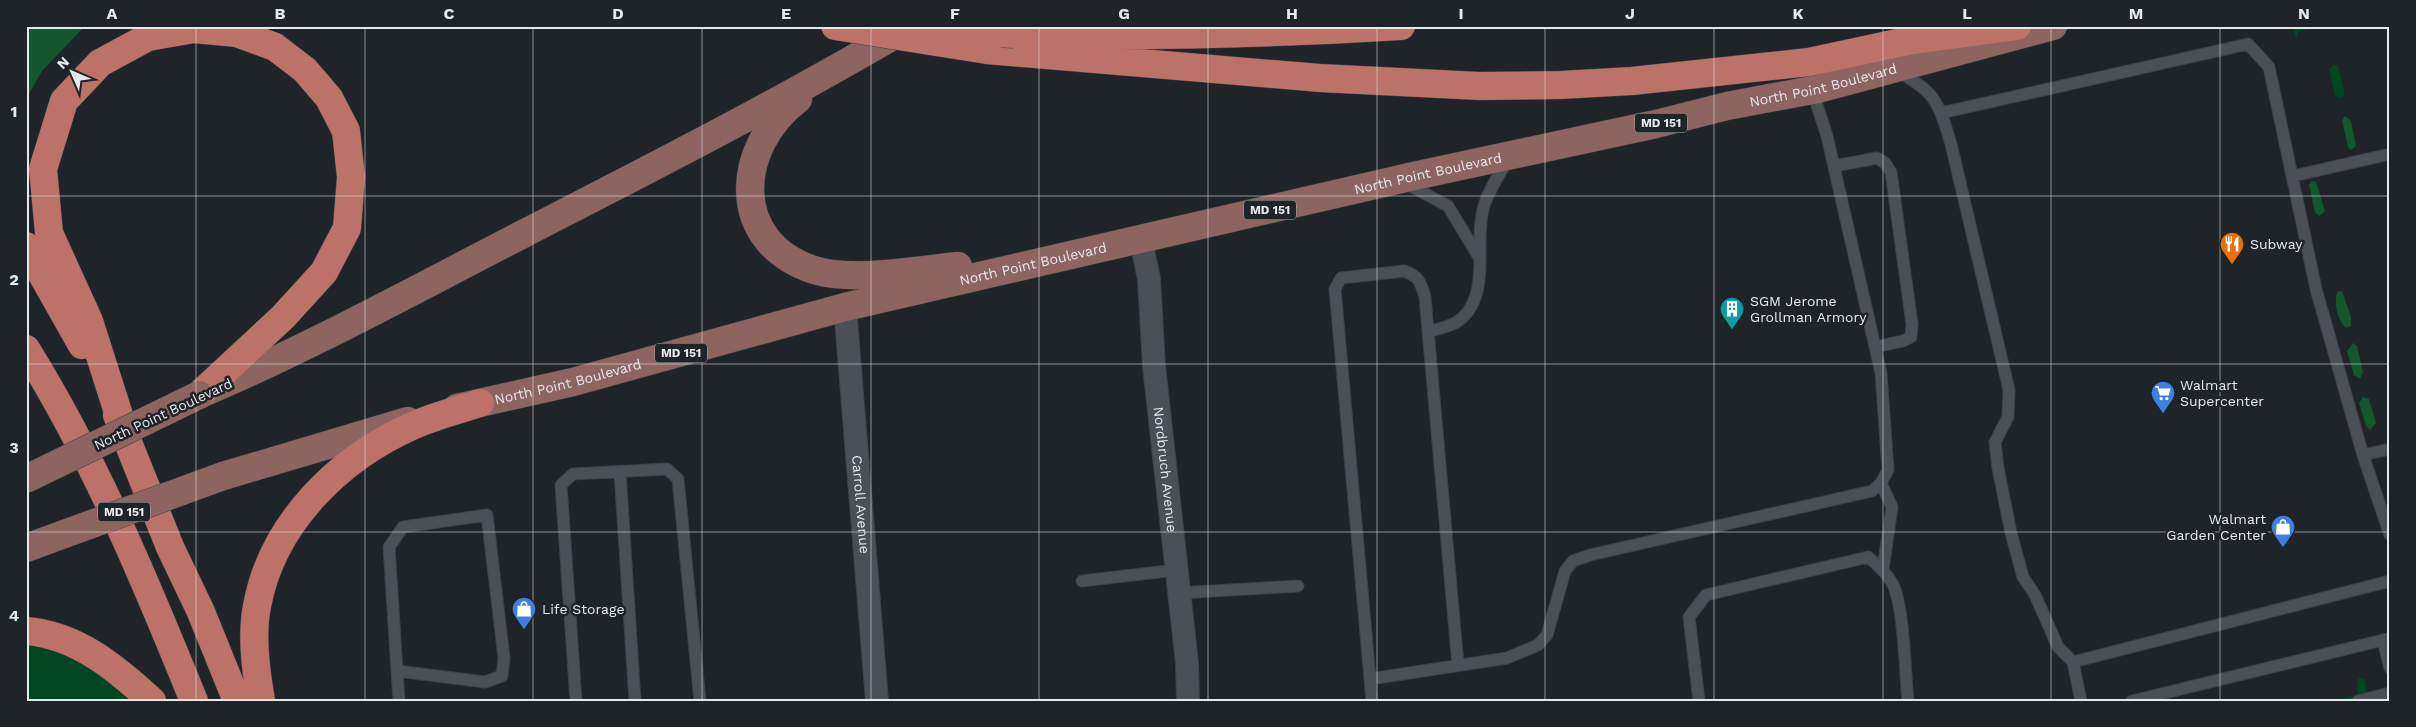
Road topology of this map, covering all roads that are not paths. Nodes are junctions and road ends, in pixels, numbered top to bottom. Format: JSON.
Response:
{"nodes":[{"id":1,"x":835,"y":26,"type":"edge"},
{"id":2,"x":893,"y":26,"type":"edge"},
{"id":3,"x":909,"y":26,"type":"edge"},
{"id":4,"x":1401,"y":26,"type":"edge"},
{"id":5,"x":2018,"y":26,"type":"edge"},
{"id":6,"x":2053,"y":26,"type":"edge"},
{"id":7,"x":837,"y":69,"type":"junction"},
{"id":8,"x":1893,"y":69,"type":"junction"},
{"id":9,"x":1812,"y":90,"type":"junction"},
{"id":10,"x":1941,"y":113,"type":"junction"},
{"id":11,"x":2390,"y":154,"type":"edge"},
{"id":12,"x":1510,"y":156,"type":"junction"},
{"id":13,"x":1834,"y":166,"type":"junction"},
{"id":14,"x":2293,"y":176,"type":"junction"},
{"id":15,"x":1399,"y":179,"type":"junction"},
{"id":16,"x":1141,"y":240,"type":"junction"},
{"id":17,"x":26,"y":246,"type":"edge"},
{"id":18,"x":1049,"y":259,"type":"junction"},
{"id":19,"x":1480,"y":259,"type":"junction"},
{"id":20,"x":845,"y":307,"type":"junction"},
{"id":21,"x":1428,"y":332,"type":"junction"},
{"id":22,"x":1875,"y":347,"type":"junction"},
{"id":23,"x":26,"y":350,"type":"edge"},
{"id":24,"x":199,"y":395,"type":"junction"},
{"id":25,"x":480,"y":403,"type":"junction"},
{"id":26,"x":124,"y":431,"type":"junction"},
{"id":27,"x":2390,"y":449,"type":"edge"},
{"id":28,"x":2363,"y":455,"type":"junction"},
{"id":29,"x":620,"y":472,"type":"junction"},
{"id":30,"x":26,"y":480,"type":"edge"},
{"id":31,"x":1881,"y":483,"type":"junction"},
{"id":32,"x":2390,"y":535,"type":"edge"},
{"id":33,"x":26,"y":548,"type":"edge"},
{"id":34,"x":1883,"y":569,"type":"junction"},
{"id":35,"x":1176,"y":570,"type":"junction"},
{"id":36,"x":2390,"y":580,"type":"edge"},
{"id":37,"x":1082,"y":581,"type":"dead end"},
{"id":38,"x":1298,"y":586,"type":"dead end"},
{"id":39,"x":1179,"y":593,"type":"junction"},
{"id":40,"x":26,"y":631,"type":"edge"},
{"id":41,"x":2386,"y":639,"type":"edge"},
{"id":42,"x":2073,"y":662,"type":"junction"},
{"id":43,"x":1458,"y":665,"type":"junction"},
{"id":44,"x":2390,"y":668,"type":"edge"},
{"id":45,"x":397,"y":671,"type":"junction"},
{"id":46,"x":1370,"y":678,"type":"junction"},
{"id":47,"x":2390,"y":693,"type":"edge"},
{"id":48,"x":152,"y":701,"type":"edge"},
{"id":49,"x":194,"y":701,"type":"edge"},
{"id":50,"x":237,"y":701,"type":"edge"},
{"id":51,"x":261,"y":701,"type":"edge"},
{"id":52,"x":399,"y":701,"type":"edge"},
{"id":53,"x":576,"y":701,"type":"edge"},
{"id":54,"x":635,"y":701,"type":"edge"},
{"id":55,"x":700,"y":701,"type":"edge"},
{"id":56,"x":877,"y":701,"type":"edge"},
{"id":57,"x":1188,"y":701,"type":"edge"},
{"id":58,"x":1372,"y":701,"type":"edge"},
{"id":59,"x":1699,"y":701,"type":"edge"},
{"id":60,"x":1908,"y":701,"type":"edge"},
{"id":61,"x":2081,"y":701,"type":"edge"},
{"id":62,"x":2132,"y":701,"type":"edge"},
{"id":63,"x":2358,"y":701,"type":"edge"}],
"edges":[{"from":1,"to":5,"type":"highway","bridge":true},
{"from":2,"to":4,"type":"highway","bridge":true},
{"from":3,"to":7,"type":"main road","name":"North Point Boulevard"},
{"from":6,"to":8,"type":"main road","name":"North Point Boulevard","number":"MD 151"},
{"from":7,"to":18,"type":"main road"},
{"from":7,"to":24,"type":"main road","name":"North Point Boulevard"},
{"from":8,"to":9,"type":"main road","name":"North Point Boulevard","number":"MD 151"},
{"from":8,"to":10,"type":"lane"},
{"from":9,"to":12,"type":"main road","name":"North Point Boulevard","number":"MD 151"},
{"from":9,"to":13,"type":"lane"},
{"from":10,"to":14,"type":"lane"},
{"from":10,"to":42,"type":"lane"},
{"from":11,"to":14,"type":"lane"},
{"from":12,"to":15,"type":"main road","name":"North Point Boulevard","number":"MD 151"},
{"from":12,"to":19,"type":"lane"},
{"from":13,"to":22,"type":"lane"},
{"from":13,"to":22,"type":"lane"},
{"from":14,"to":28,"type":"lane"},
{"from":15,"to":16,"type":"main road","name":"North Point Boulevard","number":"MD 151"},
{"from":15,"to":19,"type":"lane"},
{"from":16,"to":18,"type":"main road","name":"North Point Boulevard","number":"MD 151"},
{"from":16,"to":35,"type":"street","name":"Nordbruch Avenue"},
{"from":17,"to":26,"type":"highway"},
{"from":18,"to":20,"type":"main road","name":"North Point Boulevard","number":"MD 151"},
{"from":19,"to":21,"type":"lane"},
{"from":20,"to":25,"type":"main road","name":"North Point Boulevard","number":"MD 151"},
{"from":20,"to":56,"type":"street","name":"Carroll Avenue"},
{"from":21,"to":43,"type":"lane"},
{"from":21,"to":46,"type":"lane"},
{"from":22,"to":31,"type":"lane"},
{"from":23,"to":49,"type":"highway"},
{"from":24,"to":26,"type":"highway"},
{"from":24,"to":30,"type":"main road","name":"North Point Boulevard","bridge":true},
{"from":25,"to":33,"type":"main road","name":"North Point Boulevard","number":"MD 151","bridge":true},
{"from":25,"to":51,"type":"highway"},
{"from":26,"to":50,"type":"highway"},
{"from":27,"to":28,"type":"lane"},
{"from":28,"to":32,"type":"lane"},
{"from":29,"to":53,"type":"lane"},
{"from":29,"to":54,"type":"lane"},
{"from":29,"to":55,"type":"lane"},
{"from":31,"to":34,"type":"lane"},
{"from":31,"to":43,"type":"lane"},
{"from":34,"to":59,"type":"lane"},
{"from":34,"to":60,"type":"lane"},
{"from":35,"to":37,"type":"lane"},
{"from":35,"to":39,"type":"street","name":"Nordbruch Avenue"},
{"from":36,"to":42,"type":"lane"},
{"from":38,"to":39,"type":"lane"},
{"from":39,"to":57,"type":"street","name":"Nordbruch Avenue"},
{"from":40,"to":48,"type":"highway"},
{"from":41,"to":44,"type":"lane"},
{"from":41,"to":62,"type":"lane"},
{"from":42,"to":61,"type":"lane"},
{"from":43,"to":46,"type":"lane"},
{"from":45,"to":45,"type":"lane"},
{"from":45,"to":52,"type":"lane"},
{"from":46,"to":58,"type":"lane"},
{"from":47,"to":63,"type":"lane"}]}
